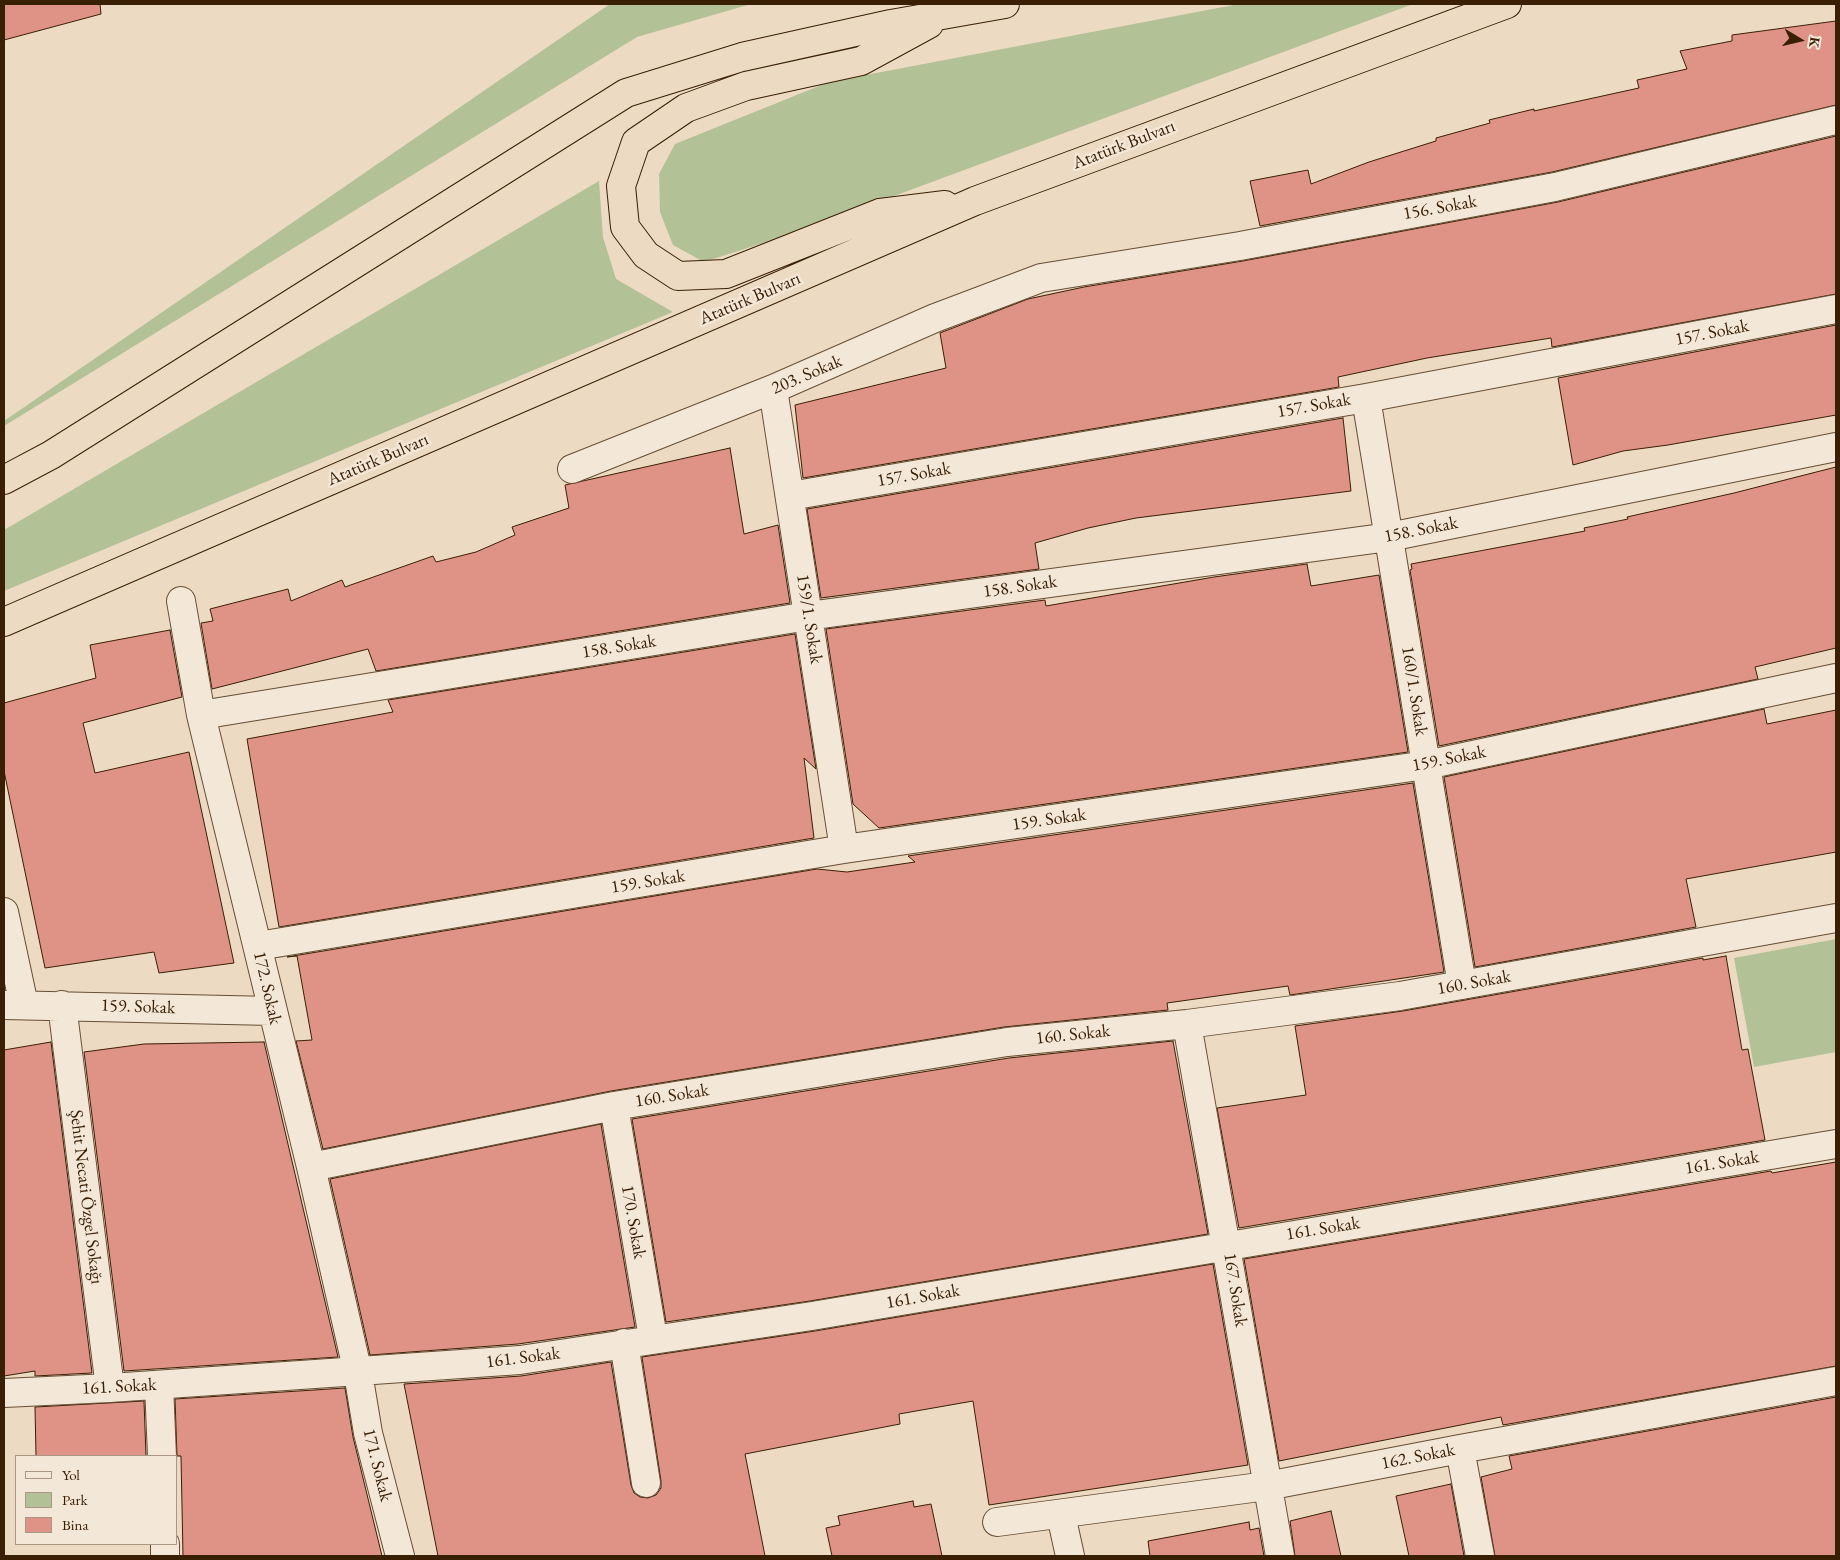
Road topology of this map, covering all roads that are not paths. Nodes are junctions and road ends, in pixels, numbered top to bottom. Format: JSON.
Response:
{"nodes":[{"id":1,"x":1006,"y":4,"type":"edge"},
{"id":2,"x":1507,"y":4,"type":"edge"},
{"id":3,"x":948,"y":14,"type":"junction"},
{"id":4,"x":1836,"y":120,"type":"edge"},
{"id":5,"x":975,"y":201,"type":"junction"},
{"id":6,"x":1041,"y":278,"type":"joint"},
{"id":7,"x":1836,"y":309,"type":"edge"},
{"id":8,"x":773,"y":390,"type":"junction"},
{"id":9,"x":1366,"y":398,"type":"junction"},
{"id":10,"x":1836,"y":447,"type":"edge"},
{"id":11,"x":572,"y":469,"type":"dead end"},
{"id":12,"x":4,"y":480,"type":"edge"},
{"id":13,"x":790,"y":496,"type":"junction"},
{"id":14,"x":1389,"y":537,"type":"junction"},
{"id":15,"x":181,"y":601,"type":"dead end"},
{"id":16,"x":808,"y":616,"type":"junction"},
{"id":17,"x":4,"y":622,"type":"edge"},
{"id":18,"x":1836,"y":678,"type":"edge"},
{"id":19,"x":201,"y":715,"type":"junction"},
{"id":20,"x":1426,"y":765,"type":"junction"},
{"id":21,"x":844,"y":849,"type":"junction"},
{"id":22,"x":4,"y":912,"type":"edge"},
{"id":23,"x":1836,"y":918,"type":"edge"},
{"id":24,"x":258,"y":946,"type":"junction"},
{"id":25,"x":1462,"y":985,"type":"junction"},
{"id":26,"x":14,"y":1005,"type":"edge"},
{"id":27,"x":62,"y":1005,"type":"junction"},
{"id":28,"x":272,"y":1011,"type":"junction"},
{"id":29,"x":1187,"y":1024,"type":"junction"},
{"id":30,"x":614,"y":1106,"type":"junction"},
{"id":31,"x":1836,"y":1144,"type":"edge"},
{"id":32,"x":311,"y":1167,"type":"junction"},
{"id":33,"x":1227,"y":1245,"type":"junction"},
{"id":34,"x":653,"y":1338,"type":"junction"},
{"id":35,"x":624,"y":1343,"type":"junction"},
{"id":36,"x":358,"y":1373,"type":"junction"},
{"id":37,"x":1836,"y":1381,"type":"edge"},
{"id":38,"x":159,"y":1385,"type":"junction"},
{"id":39,"x":110,"y":1388,"type":"junction"},
{"id":40,"x":4,"y":1393,"type":"edge"},
{"id":41,"x":1460,"y":1449,"type":"junction"},
{"id":42,"x":162,"y":1455,"type":"edge"},
{"id":43,"x":646,"y":1483,"type":"dead end"},
{"id":44,"x":1267,"y":1486,"type":"junction"},
{"id":45,"x":1061,"y":1515,"type":"junction"},
{"id":46,"x":997,"y":1522,"type":"dead end"},
{"id":47,"x":400,"y":1556,"type":"edge"},
{"id":48,"x":1070,"y":1556,"type":"edge"},
{"id":49,"x":1280,"y":1556,"type":"edge"},
{"id":50,"x":1480,"y":1556,"type":"edge"}],
"edges":[{"from":1,"to":3,"type":"highway"},
{"from":2,"to":5,"type":"highway","name":"Atatürk Bulvarı"},
{"from":3,"to":5,"type":"highway"},
{"from":3,"to":12,"type":"highway"},
{"from":4,"to":6,"type":"street","name":"156. Sokak"},
{"from":5,"to":17,"type":"highway","name":"Atatürk Bulvarı"},
{"from":6,"to":8,"type":"street","name":"203. Sokak"},
{"from":7,"to":9,"type":"street","name":"157. Sokak"},
{"from":8,"to":11,"type":"street","name":"203. Sokak"},
{"from":8,"to":13,"type":"street","name":"159/1. Sokak"},
{"from":9,"to":13,"type":"street","name":"157. Sokak"},
{"from":9,"to":14,"type":"street","name":"160/1. Sokak"},
{"from":10,"to":14,"type":"street","name":"158. Sokak"},
{"from":13,"to":16,"type":"street","name":"159/1. Sokak"},
{"from":14,"to":16,"type":"street","name":"158. Sokak"},
{"from":14,"to":20,"type":"street","name":"160/1. Sokak"},
{"from":15,"to":19,"type":"street","name":"172. Sokak"},
{"from":16,"to":19,"type":"street","name":"158. Sokak"},
{"from":16,"to":21,"type":"street","name":"159/1. Sokak"},
{"from":18,"to":20,"type":"street","name":"159. Sokak"},
{"from":19,"to":24,"type":"street","name":"172. Sokak"},
{"from":20,"to":21,"type":"street","name":"159. Sokak"},
{"from":20,"to":25,"type":"street","name":"160/1. Sokak"},
{"from":21,"to":24,"type":"street","name":"159. Sokak"},
{"from":22,"to":26,"type":"street"},
{"from":23,"to":25,"type":"street","name":"160. Sokak"},
{"from":24,"to":28,"type":"street","name":"172. Sokak"},
{"from":25,"to":29,"type":"street","name":"160. Sokak"},
{"from":26,"to":27,"type":"street","name":"159. Sokak"},
{"from":27,"to":28,"type":"street","name":"159. Sokak"},
{"from":27,"to":39,"type":"street","name":"Şehit Necati Özgel Sokağı"},
{"from":28,"to":32,"type":"street","name":"172. Sokak"},
{"from":29,"to":30,"type":"street","name":"160. Sokak"},
{"from":29,"to":33,"type":"street","name":"167. Sokak"},
{"from":30,"to":32,"type":"street","name":"160. Sokak"},
{"from":30,"to":34,"type":"street","name":"170. Sokak"},
{"from":31,"to":33,"type":"street","name":"161. Sokak"},
{"from":32,"to":36,"type":"street","name":"172. Sokak"},
{"from":33,"to":34,"type":"street","name":"161. Sokak"},
{"from":33,"to":44,"type":"street","name":"167. Sokak"},
{"from":34,"to":35,"type":"street","name":"161. Sokak"},
{"from":35,"to":36,"type":"street","name":"161. Sokak"},
{"from":35,"to":43,"type":"street"},
{"from":36,"to":38,"type":"street","name":"161. Sokak"},
{"from":36,"to":47,"type":"street","name":"171. Sokak"},
{"from":37,"to":41,"type":"street","name":"162. Sokak"},
{"from":38,"to":39,"type":"street","name":"161. Sokak"},
{"from":38,"to":42,"type":"street"},
{"from":39,"to":40,"type":"street","name":"161. Sokak"},
{"from":41,"to":44,"type":"street","name":"162. Sokak"},
{"from":41,"to":50,"type":"street"},
{"from":44,"to":45,"type":"street","name":"162. Sokak"},
{"from":44,"to":49,"type":"street","name":"167. Sokak"},
{"from":45,"to":46,"type":"street","name":"162. Sokak"},
{"from":45,"to":48,"type":"street"}]}
